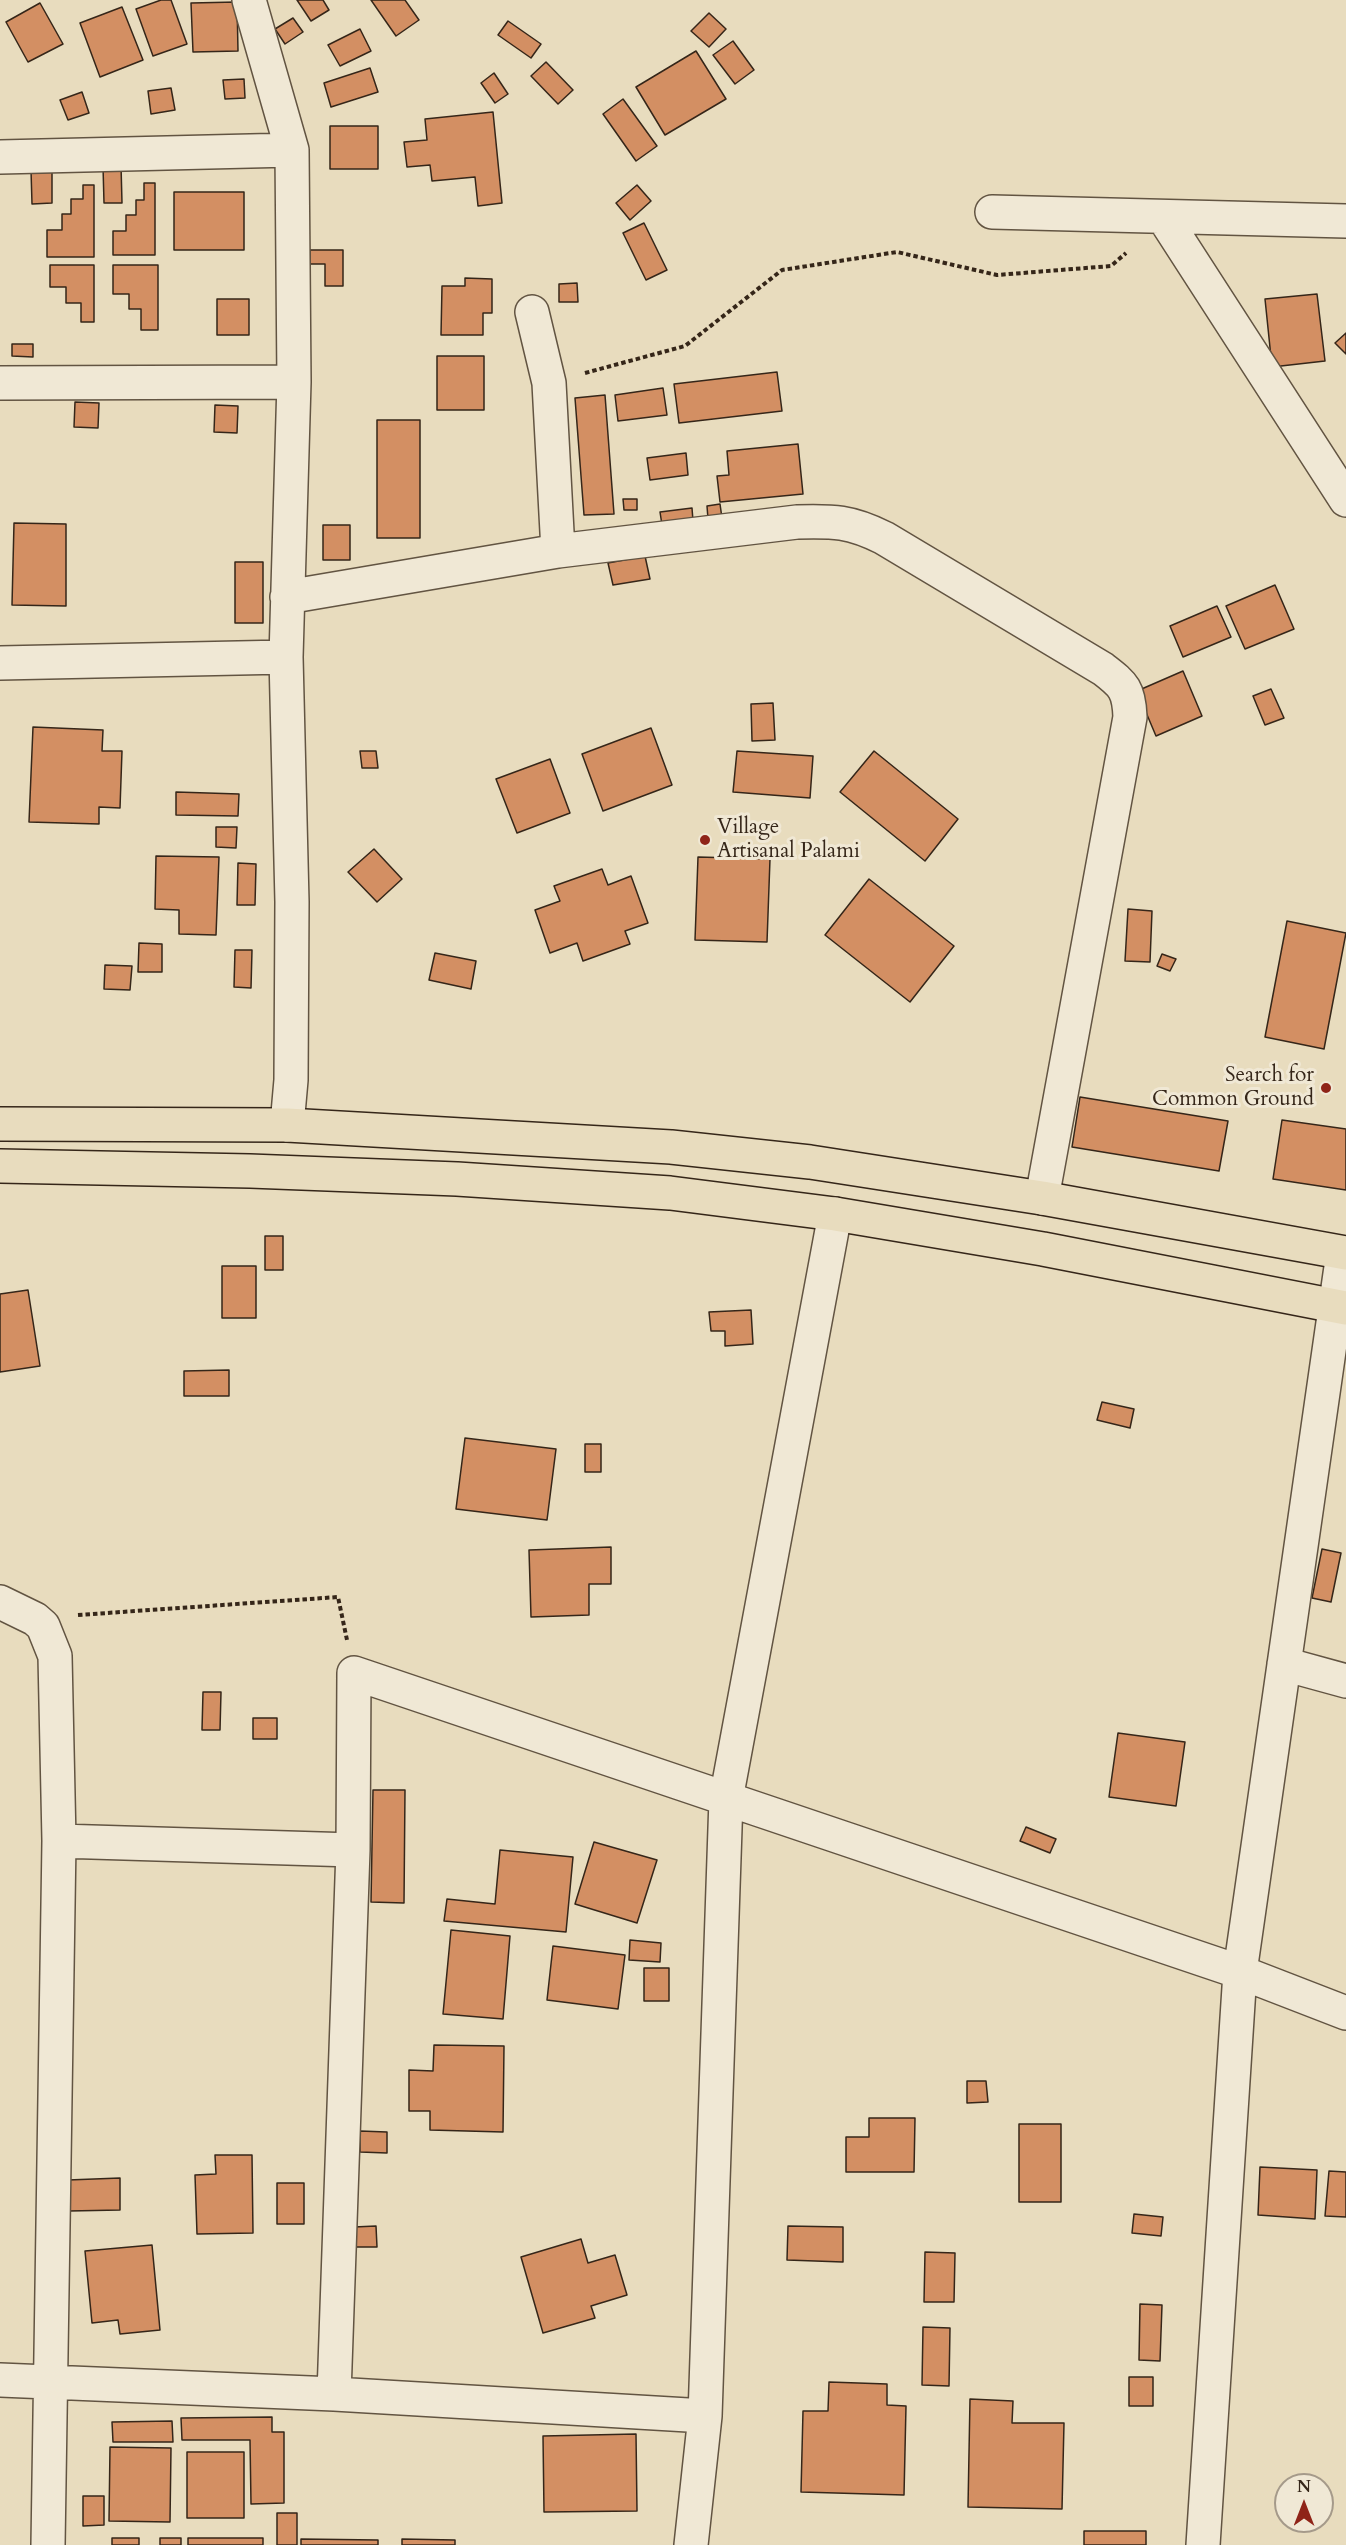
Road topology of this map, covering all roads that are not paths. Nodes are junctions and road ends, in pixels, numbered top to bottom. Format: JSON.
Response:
{"nodes":[{"id":1,"x":249,"y":0,"type":"edge"},
{"id":2,"x":292,"y":150,"type":"junction"},
{"id":3,"x":0,"y":157,"type":"edge"},
{"id":4,"x":992,"y":212,"type":"dead end"},
{"id":5,"x":1164,"y":218,"type":"junction"},
{"id":6,"x":1346,"y":221,"type":"edge"},
{"id":7,"x":532,"y":312,"type":"dead end"},
{"id":8,"x":294,"y":382,"type":"junction"},
{"id":9,"x":0,"y":383,"type":"edge"},
{"id":10,"x":1346,"y":500,"type":"edge"},
{"id":11,"x":558,"y":550,"type":"junction"},
{"id":12,"x":287,"y":597,"type":"junction"},
{"id":13,"x":285,"y":657,"type":"junction"},
{"id":14,"x":0,"y":663,"type":"edge"},
{"id":15,"x":0,"y":1124,"type":"edge"},
{"id":16,"x":287,"y":1125,"type":"junction"},
{"id":17,"x":0,"y":1166,"type":"edge"},
{"id":18,"x":1042,"y":1198,"type":"junction"},
{"id":19,"x":835,"y":1214,"type":"junction"},
{"id":20,"x":1344,"y":1253,"type":"edge"},
{"id":21,"x":1340,"y":1307,"type":"edge"},
{"id":22,"x":0,"y":1602,"type":"edge"},
{"id":23,"x":1284,"y":1664,"type":"junction"},
{"id":24,"x":1346,"y":1681,"type":"edge"},
{"id":25,"x":726,"y":1799,"type":"junction"},
{"id":26,"x":59,"y":1841,"type":"junction"},
{"id":27,"x":353,"y":1850,"type":"junction"},
{"id":28,"x":1240,"y":1972,"type":"junction"},
{"id":29,"x":1346,"y":2013,"type":"edge"},
{"id":30,"x":0,"y":2380,"type":"edge"},
{"id":31,"x":49,"y":2381,"type":"junction"},
{"id":32,"x":334,"y":2394,"type":"junction"},
{"id":33,"x":705,"y":2416,"type":"junction"},
{"id":34,"x":48,"y":2545,"type":"edge"},
{"id":35,"x":691,"y":2545,"type":"edge"},
{"id":36,"x":1203,"y":2545,"type":"edge"}],
"edges":[{"from":1,"to":2,"type":"street"},
{"from":2,"to":3,"type":"street"},
{"from":2,"to":8,"type":"street"},
{"from":4,"to":5,"type":"street"},
{"from":5,"to":6,"type":"street"},
{"from":5,"to":10,"type":"street"},
{"from":7,"to":11,"type":"street"},
{"from":8,"to":9,"type":"street"},
{"from":8,"to":12,"type":"street"},
{"from":11,"to":12,"type":"street"},
{"from":11,"to":18,"type":"street"},
{"from":12,"to":13,"type":"street"},
{"from":13,"to":14,"type":"street"},
{"from":13,"to":16,"type":"street"},
{"from":15,"to":16,"type":"highway"},
{"from":16,"to":18,"type":"highway"},
{"from":17,"to":19,"type":"highway"},
{"from":18,"to":20,"type":"highway"},
{"from":19,"to":21,"type":"highway"},
{"from":19,"to":25,"type":"street"},
{"from":20,"to":21,"type":"street"},
{"from":21,"to":23,"type":"street"},
{"from":22,"to":26,"type":"street"},
{"from":23,"to":24,"type":"street"},
{"from":23,"to":28,"type":"street"},
{"from":25,"to":27,"type":"street"},
{"from":25,"to":28,"type":"street"},
{"from":25,"to":33,"type":"street"},
{"from":26,"to":27,"type":"street"},
{"from":26,"to":31,"type":"street"},
{"from":27,"to":32,"type":"street"},
{"from":28,"to":29,"type":"street"},
{"from":28,"to":36,"type":"street"},
{"from":30,"to":31,"type":"street"},
{"from":31,"to":32,"type":"street"},
{"from":31,"to":34,"type":"street"},
{"from":32,"to":33,"type":"street"},
{"from":33,"to":35,"type":"street"}]}
